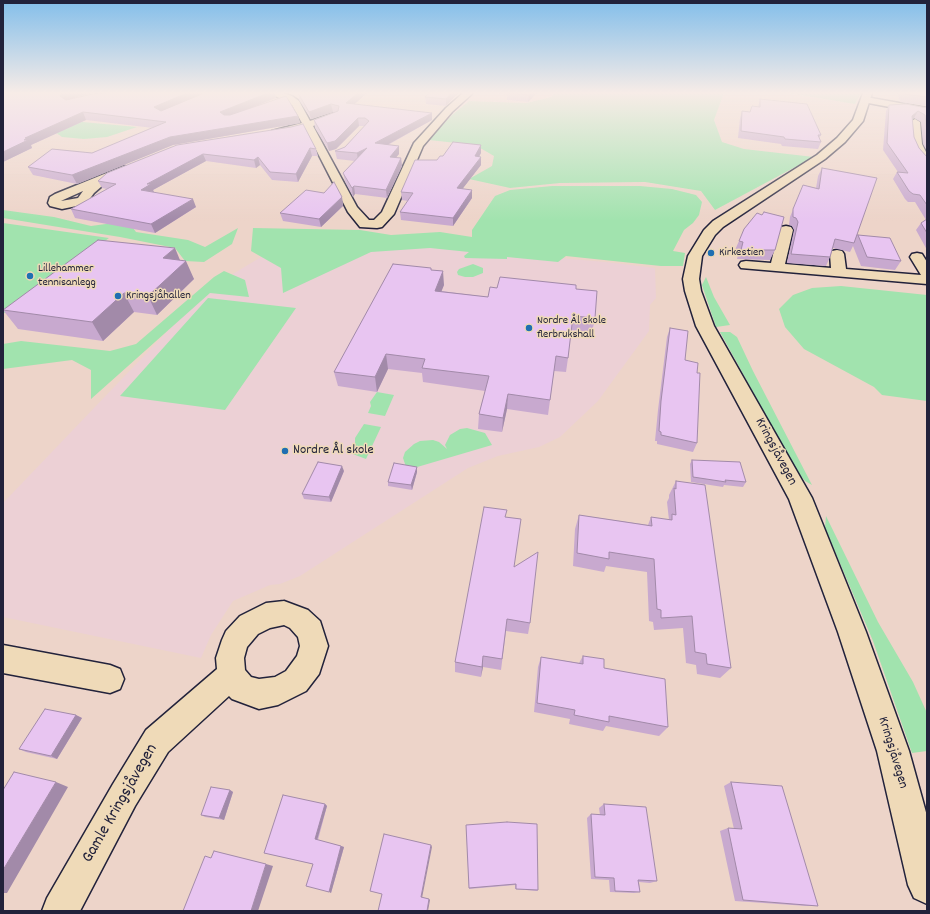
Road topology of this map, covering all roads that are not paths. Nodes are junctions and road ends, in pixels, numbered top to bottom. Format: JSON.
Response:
{"nodes":[{"id":1,"x":315,"y":136,"type":"edge"},
{"id":2,"x":426,"y":136,"type":"edge"},
{"id":3,"x":845,"y":136,"type":"edge"},
{"id":4,"x":916,"y":136,"type":"edge"},
{"id":5,"x":927,"y":161,"type":"edge"},
{"id":6,"x":132,"y":166,"type":"edge"},
{"id":7,"x":106,"y":177,"type":"edge"},
{"id":8,"x":786,"y":230,"type":"dead end"},
{"id":9,"x":837,"y":254,"type":"dead end"},
{"id":10,"x":917,"y":257,"type":"dead end"},
{"id":11,"x":746,"y":265,"type":"dead end"},
{"id":12,"x":777,"y":268,"type":"junction"},
{"id":13,"x":839,"y":273,"type":"junction"},
{"id":14,"x":927,"y":273,"type":"edge"},
{"id":15,"x":927,"y":280,"type":"edge"},
{"id":16,"x":3,"y":659,"type":"edge"},
{"id":17,"x":232,"y":675,"type":"dead end"},
{"id":18,"x":110,"y":680,"type":"dead end"},
{"id":19,"x":927,"y":885,"type":"edge"},
{"id":20,"x":60,"y":911,"type":"edge"}],
"edges":[{"from":1,"to":2,"type":"street"},
{"from":3,"to":19,"type":"street","name":"Kringsjåvegen"},
{"from":4,"to":5,"type":"street"},
{"from":6,"to":7,"type":"street"},
{"from":8,"to":12,"type":"street"},
{"from":9,"to":13,"type":"street"},
{"from":10,"to":14,"type":"street"},
{"from":11,"to":12,"type":"street"},
{"from":12,"to":13,"type":"street"},
{"from":13,"to":15,"type":"street"},
{"from":16,"to":18,"type":"street"},
{"from":17,"to":20,"type":"street","name":"Gamle Kringsjåvegen"}]}
